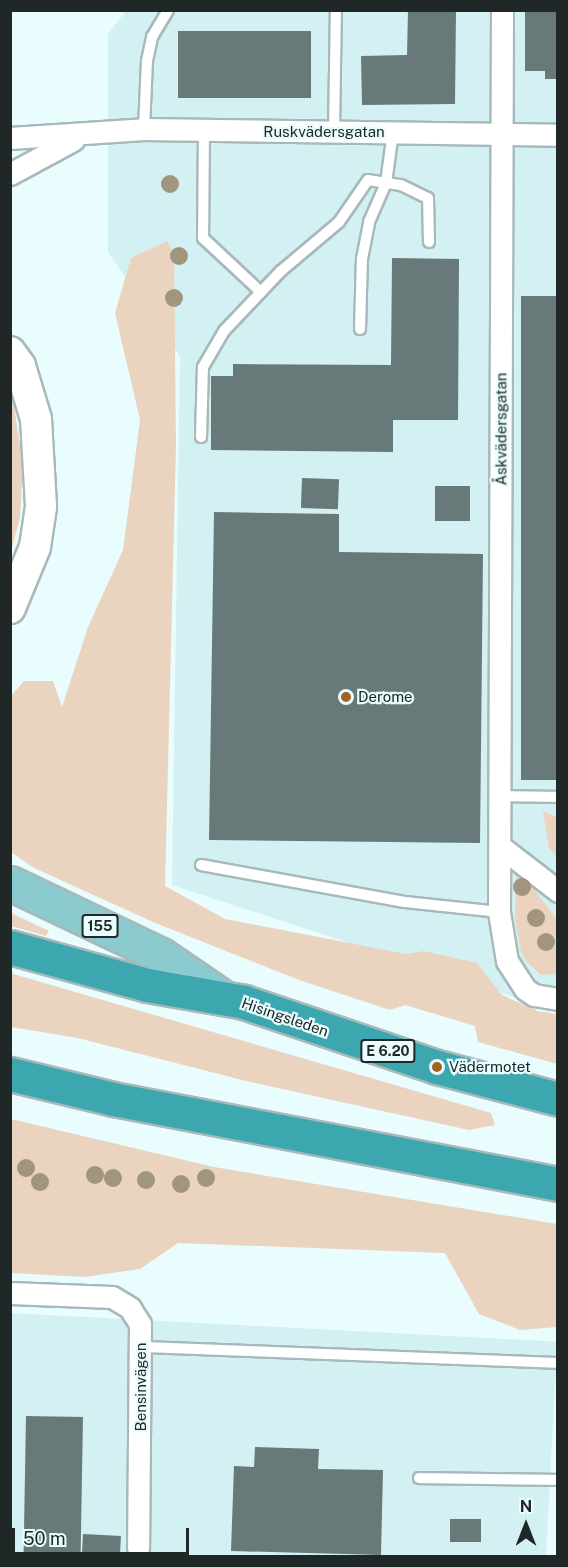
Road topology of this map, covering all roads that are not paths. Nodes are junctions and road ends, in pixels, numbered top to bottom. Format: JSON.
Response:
{"nodes":[{"id":1,"x":168,"y":10,"type":"edge"},
{"id":2,"x":336,"y":10,"type":"edge"},
{"id":3,"x":502,"y":10,"type":"edge"},
{"id":4,"x":144,"y":129,"type":"junction"},
{"id":5,"x":204,"y":130,"type":"junction"},
{"id":6,"x":334,"y":132,"type":"junction"},
{"id":7,"x":393,"y":132,"type":"junction"},
{"id":8,"x":90,"y":133,"type":"junction"},
{"id":9,"x":501,"y":134,"type":"junction"},
{"id":10,"x":558,"y":135,"type":"edge"},
{"id":11,"x":10,"y":138,"type":"edge"},
{"id":12,"x":10,"y":174,"type":"edge"},
{"id":13,"x":386,"y":183,"type":"junction"},
{"id":14,"x":429,"y":242,"type":"dead end"},
{"id":15,"x":261,"y":292,"type":"junction"},
{"id":16,"x":360,"y":329,"type":"dead end"},
{"id":17,"x":10,"y":352,"type":"edge"},
{"id":18,"x":201,"y":436,"type":"dead end"},
{"id":19,"x":10,"y":608,"type":"edge"},
{"id":20,"x":500,"y":796,"type":"junction"},
{"id":21,"x":558,"y":797,"type":"edge"},
{"id":22,"x":501,"y":847,"type":"junction"},
{"id":23,"x":201,"y":865,"type":"dead end"},
{"id":24,"x":12,"y":883,"type":"edge"},
{"id":25,"x":558,"y":891,"type":"edge"},
{"id":26,"x":499,"y":912,"type":"junction"},
{"id":27,"x":10,"y":947,"type":"edge"},
{"id":28,"x":221,"y":996,"type":"junction"},
{"id":29,"x":558,"y":999,"type":"edge"},
{"id":30,"x":10,"y":1074,"type":"edge"},
{"id":31,"x":558,"y":1099,"type":"edge"},
{"id":32,"x":558,"y":1185,"type":"edge"},
{"id":33,"x":10,"y":1293,"type":"edge"},
{"id":34,"x":143,"y":1347,"type":"junction"},
{"id":35,"x":558,"y":1363,"type":"edge"},
{"id":36,"x":419,"y":1478,"type":"dead end"},
{"id":37,"x":558,"y":1480,"type":"edge"},
{"id":38,"x":138,"y":1552,"type":"edge"}],
"edges":[{"from":1,"to":4,"type":"lane"},
{"from":2,"to":6,"type":"lane"},
{"from":3,"to":9,"type":"street","name":"Åskvädersgatan"},
{"from":4,"to":5,"type":"street","name":"Ruskvädersgatan"},
{"from":4,"to":8,"type":"street","name":"Ruskvädersgatan"},
{"from":5,"to":6,"type":"street","name":"Ruskvädersgatan"},
{"from":5,"to":15,"type":"lane"},
{"from":6,"to":7,"type":"street","name":"Ruskvädersgatan"},
{"from":7,"to":9,"type":"street","name":"Ruskvädersgatan"},
{"from":7,"to":13,"type":"lane"},
{"from":8,"to":11,"type":"street","name":"Ruskvädersgatan"},
{"from":8,"to":12,"type":"street","name":"Ruskvädersgatan"},
{"from":9,"to":10,"type":"street","name":"Ruskvädersgatan"},
{"from":9,"to":20,"type":"street","name":"Åskvädersgatan"},
{"from":13,"to":14,"type":"lane"},
{"from":13,"to":15,"type":"lane"},
{"from":13,"to":16,"type":"lane"},
{"from":15,"to":18,"type":"lane"},
{"from":17,"to":19,"type":"street"},
{"from":20,"to":21,"type":"lane"},
{"from":20,"to":22,"type":"street","name":"Åskvädersgatan"},
{"from":22,"to":25,"type":"street"},
{"from":22,"to":26,"type":"street","name":"Åskvädersgatan"},
{"from":23,"to":26,"type":"lane"},
{"from":24,"to":28,"type":"main road","number":"155"},
{"from":26,"to":29,"type":"street","name":"Åskvädersgatan"},
{"from":27,"to":28,"type":"highway","name":"Hisingsleden","number":"E 6.20"},
{"from":28,"to":31,"type":"highway","name":"Hisingsleden","number":"E 6.20"},
{"from":30,"to":32,"type":"highway"},
{"from":33,"to":34,"type":"street","name":"Bensinvägen"},
{"from":34,"to":35,"type":"lane"},
{"from":34,"to":38,"type":"street","name":"Bensinvägen"},
{"from":36,"to":37,"type":"lane"}]}
